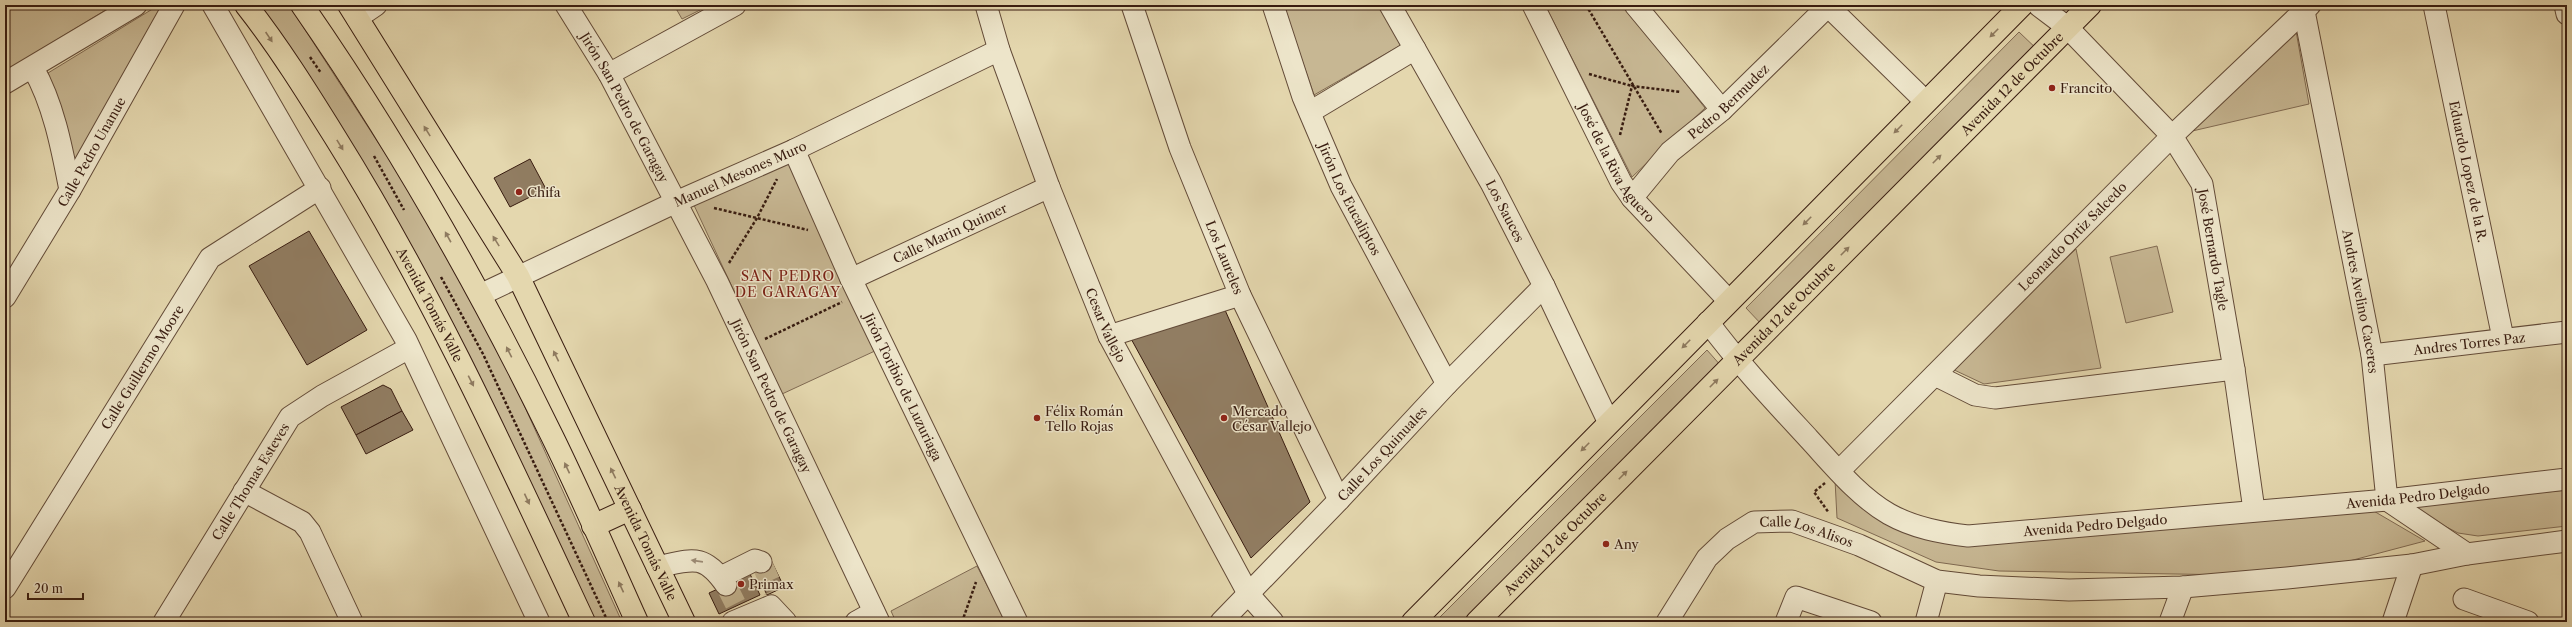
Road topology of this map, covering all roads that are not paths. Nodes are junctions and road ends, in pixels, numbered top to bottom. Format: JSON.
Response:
{"nodes":[{"id":1,"x":136,"y":5,"type":"edge"},
{"id":2,"x":174,"y":5,"type":"edge"},
{"id":3,"x":213,"y":5,"type":"edge"},
{"id":4,"x":246,"y":5,"type":"edge"},
{"id":5,"x":302,"y":5,"type":"edge"},
{"id":6,"x":376,"y":5,"type":"edge"},
{"id":7,"x":566,"y":5,"type":"edge"},
{"id":8,"x":735,"y":5,"type":"edge"},
{"id":9,"x":986,"y":5,"type":"edge"},
{"id":10,"x":1132,"y":5,"type":"edge"},
{"id":11,"x":1273,"y":5,"type":"edge"},
{"id":12,"x":1390,"y":5,"type":"edge"},
{"id":13,"x":1532,"y":5,"type":"edge"},
{"id":14,"x":1635,"y":5,"type":"edge"},
{"id":15,"x":1827,"y":5,"type":"edge"},
{"id":16,"x":2022,"y":5,"type":"edge"},
{"id":17,"x":2038,"y":5,"type":"edge"},
{"id":18,"x":2090,"y":5,"type":"edge"},
{"id":19,"x":2434,"y":5,"type":"edge"},
{"id":20,"x":2565,"y":5,"type":"edge"},
{"id":21,"x":2307,"y":8,"type":"edge"},
{"id":22,"x":353,"y":12,"type":"edge"},
{"id":23,"x":2567,"y":14,"type":"edge"},
{"id":24,"x":2068,"y":27,"type":"junction"},
{"id":25,"x":1415,"y":49,"type":"junction"},
{"id":26,"x":999,"y":50,"type":"junction"},
{"id":27,"x":33,"y":68,"type":"junction"},
{"id":28,"x":609,"y":74,"type":"junction"},
{"id":29,"x":5,"y":84,"type":"edge"},
{"id":30,"x":1925,"y":101,"type":"junction"},
{"id":31,"x":1722,"y":110,"type":"junction"},
{"id":32,"x":1310,"y":112,"type":"junction"},
{"id":33,"x":2172,"y":136,"type":"junction"},
{"id":34,"x":786,"y":154,"type":"junction"},
{"id":35,"x":1049,"y":187,"type":"junction"},
{"id":36,"x":320,"y":188,"type":"junction"},
{"id":37,"x":70,"y":190,"type":"junction"},
{"id":38,"x":685,"y":198,"type":"junction"},
{"id":39,"x":1632,"y":198,"type":"junction"},
{"id":40,"x":518,"y":276,"type":"junction"},
{"id":41,"x":1544,"y":286,"type":"junction"},
{"id":42,"x":855,"y":287,"type":"junction"},
{"id":43,"x":480,"y":295,"type":"junction"},
{"id":44,"x":1240,"y":295,"type":"junction"},
{"id":45,"x":5,"y":297,"type":"edge"},
{"id":46,"x":1729,"y":301,"type":"junction"},
{"id":47,"x":1708,"y":322,"type":"junction"},
{"id":48,"x":2567,"y":332,"type":"edge"},
{"id":49,"x":1109,"y":336,"type":"junction"},
{"id":50,"x":2502,"y":338,"type":"junction"},
{"id":51,"x":409,"y":348,"type":"junction"},
{"id":52,"x":2372,"y":355,"type":"junction"},
{"id":53,"x":1737,"y":360,"type":"junction"},
{"id":54,"x":2234,"y":369,"type":"junction"},
{"id":55,"x":1935,"y":375,"type":"junction"},
{"id":56,"x":1446,"y":384,"type":"junction"},
{"id":57,"x":1609,"y":423,"type":"junction"},
{"id":58,"x":1839,"y":471,"type":"junction"},
{"id":59,"x":2567,"y":479,"type":"edge"},
{"id":60,"x":244,"y":491,"type":"junction"},
{"id":61,"x":1339,"y":500,"type":"junction"},
{"id":62,"x":2387,"y":500,"type":"junction"},
{"id":63,"x":630,"y":509,"type":"junction"},
{"id":64,"x":2254,"y":510,"type":"junction"},
{"id":65,"x":593,"y":526,"type":"junction"},
{"id":66,"x":2567,"y":541,"type":"edge"},
{"id":67,"x":2467,"y":554,"type":"junction"},
{"id":68,"x":761,"y":562,"type":"dead end"},
{"id":69,"x":2412,"y":565,"type":"junction"},
{"id":70,"x":658,"y":567,"type":"junction"},
{"id":71,"x":1937,"y":581,"type":"junction"},
{"id":72,"x":2183,"y":587,"type":"junction"},
{"id":73,"x":5,"y":588,"type":"edge"},
{"id":74,"x":1249,"y":595,"type":"junction"},
{"id":75,"x":2464,"y":599,"type":"dead end"},
{"id":76,"x":737,"y":615,"type":"edge"},
{"id":77,"x":2489,"y":615,"type":"edge"},
{"id":78,"x":877,"y":617,"type":"edge"},
{"id":79,"x":350,"y":621,"type":"edge"},
{"id":80,"x":164,"y":622,"type":"edge"},
{"id":81,"x":539,"y":622,"type":"edge"},
{"id":82,"x":584,"y":622,"type":"edge"},
{"id":83,"x":637,"y":622,"type":"edge"},
{"id":84,"x":684,"y":622,"type":"edge"},
{"id":85,"x":786,"y":622,"type":"edge"},
{"id":86,"x":856,"y":622,"type":"edge"},
{"id":87,"x":1017,"y":622,"type":"edge"},
{"id":88,"x":1221,"y":622,"type":"edge"},
{"id":89,"x":1273,"y":622,"type":"edge"},
{"id":90,"x":1413,"y":622,"type":"edge"},
{"id":91,"x":1477,"y":622,"type":"edge"},
{"id":92,"x":1666,"y":622,"type":"edge"},
{"id":93,"x":1786,"y":622,"type":"edge"},
{"id":94,"x":1871,"y":622,"type":"edge"},
{"id":95,"x":1926,"y":622,"type":"edge"},
{"id":96,"x":2170,"y":622,"type":"edge"},
{"id":97,"x":2393,"y":622,"type":"edge"},
{"id":98,"x":2528,"y":622,"type":"edge"}],
"edges":[{"from":1,"to":27,"type":"street"},
{"from":2,"to":37,"type":"street","name":"Calle Pedro Unanue"},
{"from":3,"to":36,"type":"street"},
{"from":4,"to":82,"type":"main road","name":"Avenida Tomás Valle","one_way":true},
{"from":43,"to":5,"type":"main road","one_way":true},
{"from":6,"to":22,"type":"street"},
{"from":7,"to":28,"type":"street","name":"Jirón San Pedro de Garagay"},
{"from":8,"to":28,"type":"street"},
{"from":9,"to":26,"type":"street","name":"Cesar Vallejo"},
{"from":10,"to":44,"type":"street","name":"Los Laureles"},
{"from":11,"to":32,"type":"street","name":"Jirón Los Eucaliptos"},
{"from":12,"to":25,"type":"street","name":"Los Sauces"},
{"from":13,"to":39,"type":"street","name":"José de la Riva Aguero"},
{"from":14,"to":31,"type":"street"},
{"from":15,"to":30,"type":"street"},
{"from":15,"to":31,"type":"street","name":"Pedro Bermudez"},
{"from":16,"to":30,"type":"main road","one_way":true},
{"from":17,"to":24,"type":"street","name":"José Bernardo Tagle"},
{"from":18,"to":24,"type":"main road","name":"Avenida 12 de Octubre"},
{"from":19,"to":50,"type":"street","name":"Eduardo Lopez de la R."},
{"from":20,"to":23,"type":"street"},
{"from":21,"to":33,"type":"street","name":"Leonardo Ortiz Salcedo"},
{"from":21,"to":52,"type":"street","name":"Andres Avelino Caceres"},
{"from":40,"to":22,"type":"main road","name":"Avenida Tomás Valle","one_way":true},
{"from":24,"to":33,"type":"street","name":"José Bernardo Tagle"},
{"from":53,"to":24,"type":"main road","name":"Avenida 12 de Octubre","one_way":true},
{"from":25,"to":32,"type":"street"},
{"from":25,"to":41,"type":"street","name":"Los Sauces"},
{"from":26,"to":34,"type":"street","name":"Manuel Mesones Muro"},
{"from":26,"to":35,"type":"street","name":"Cesar Vallejo"},
{"from":27,"to":29,"type":"street"},
{"from":27,"to":37,"type":"street"},
{"from":28,"to":38,"type":"street","name":"Jirón San Pedro de Garagay"},
{"from":30,"to":46,"type":"main road","one_way":true},
{"from":31,"to":39,"type":"street","name":"Pedro Bermudez"},
{"from":32,"to":56,"type":"street","name":"Jirón Los Eucaliptos"},
{"from":33,"to":54,"type":"street","name":"José Bernardo Tagle"},
{"from":33,"to":55,"type":"street","name":"Leonardo Ortiz Salcedo"},
{"from":34,"to":38,"type":"street","name":"Manuel Mesones Muro"},
{"from":34,"to":42,"type":"street","name":"Jirón Toribio de Luzuriaga"},
{"from":35,"to":42,"type":"street","name":"Calle Marin Quimer"},
{"from":35,"to":49,"type":"street","name":"Cesar Vallejo"},
{"from":36,"to":51,"type":"street"},
{"from":36,"to":73,"type":"street","name":"Calle Guillermo Moore"},
{"from":37,"to":45,"type":"street","name":"Calle Pedro Unanue"},
{"from":38,"to":40,"type":"street","name":"Manuel Mesones Muro"},
{"from":38,"to":78,"type":"street","name":"Jirón San Pedro de Garagay"},
{"from":39,"to":46,"type":"street","name":"José de la Riva Aguero"},
{"from":40,"to":43,"type":"street","name":"Manuel Mesones Muro"},
{"from":63,"to":40,"type":"main road","name":"Avenida Tomás Valle","one_way":true},
{"from":41,"to":56,"type":"street","name":"Calle Los Quinuales"},
{"from":41,"to":57,"type":"street","name":"Los Sauces"},
{"from":42,"to":87,"type":"street","name":"Jirón Toribio de Luzuriaga"},
{"from":65,"to":43,"type":"main road","one_way":true},
{"from":44,"to":49,"type":"street"},
{"from":44,"to":61,"type":"street","name":"Los Laureles"},
{"from":46,"to":47,"type":"main road"},
{"from":47,"to":53,"type":"street","name":"Avenida Pedro Delgado"},
{"from":47,"to":57,"type":"main road","one_way":true},
{"from":48,"to":50,"type":"street","name":"Andres Torres Paz"},
{"from":49,"to":74,"type":"street","name":"Cesar Vallejo"},
{"from":50,"to":52,"type":"street","name":"Andres Torres Paz"},
{"from":51,"to":60,"type":"street","name":"Calle Thomas Esteves"},
{"from":51,"to":81,"type":"street"},
{"from":52,"to":62,"type":"street","name":"Andres Avelino Caceres"},
{"from":53,"to":58,"type":"street","name":"Avenida Pedro Delgado"},
{"from":91,"to":53,"type":"main road","name":"Avenida 12 de Octubre","one_way":true},
{"from":54,"to":55,"type":"street"},
{"from":54,"to":64,"type":"street","name":"José Bernardo Tagle"},
{"from":55,"to":58,"type":"street","name":"Leonardo Ortiz Salcedo"},
{"from":56,"to":61,"type":"street","name":"Calle Los Quinuales"},
{"from":57,"to":90,"type":"main road","one_way":true},
{"from":58,"to":64,"type":"street","name":"Avenida Pedro Delgado"},
{"from":59,"to":62,"type":"street","name":"Avenida Pedro Delgado"},
{"from":60,"to":79,"type":"street"},
{"from":60,"to":80,"type":"street","name":"Calle Thomas Esteves"},
{"from":61,"to":74,"type":"street","name":"Calle Los Quinuales"},
{"from":62,"to":64,"type":"street","name":"Avenida Pedro Delgado"},
{"from":62,"to":67,"type":"street"},
{"from":63,"to":65,"type":"main road"},
{"from":63,"to":70,"type":"main road","name":"Avenida Tomás Valle"},
{"from":83,"to":65,"type":"main road","one_way":true},
{"from":66,"to":67,"type":"street"},
{"from":67,"to":69,"type":"street"},
{"from":68,"to":70,"type":"street","one_way":true},
{"from":69,"to":72,"type":"street"},
{"from":69,"to":97,"type":"street"},
{"from":70,"to":84,"type":"main road","name":"Avenida Tomás Valle"},
{"from":71,"to":72,"type":"street"},
{"from":71,"to":92,"type":"street","name":"Calle Los Alisos"},
{"from":71,"to":95,"type":"street"},
{"from":72,"to":96,"type":"street"},
{"from":74,"to":88,"type":"street","name":"Calle Los Quinuales"},
{"from":74,"to":89,"type":"street","name":"Cesar Vallejo"},
{"from":75,"to":77,"type":"street"},
{"from":76,"to":85,"type":"street"},
{"from":77,"to":98,"type":"street"},
{"from":78,"to":86,"type":"street"},
{"from":93,"to":94,"type":"street"}]}
